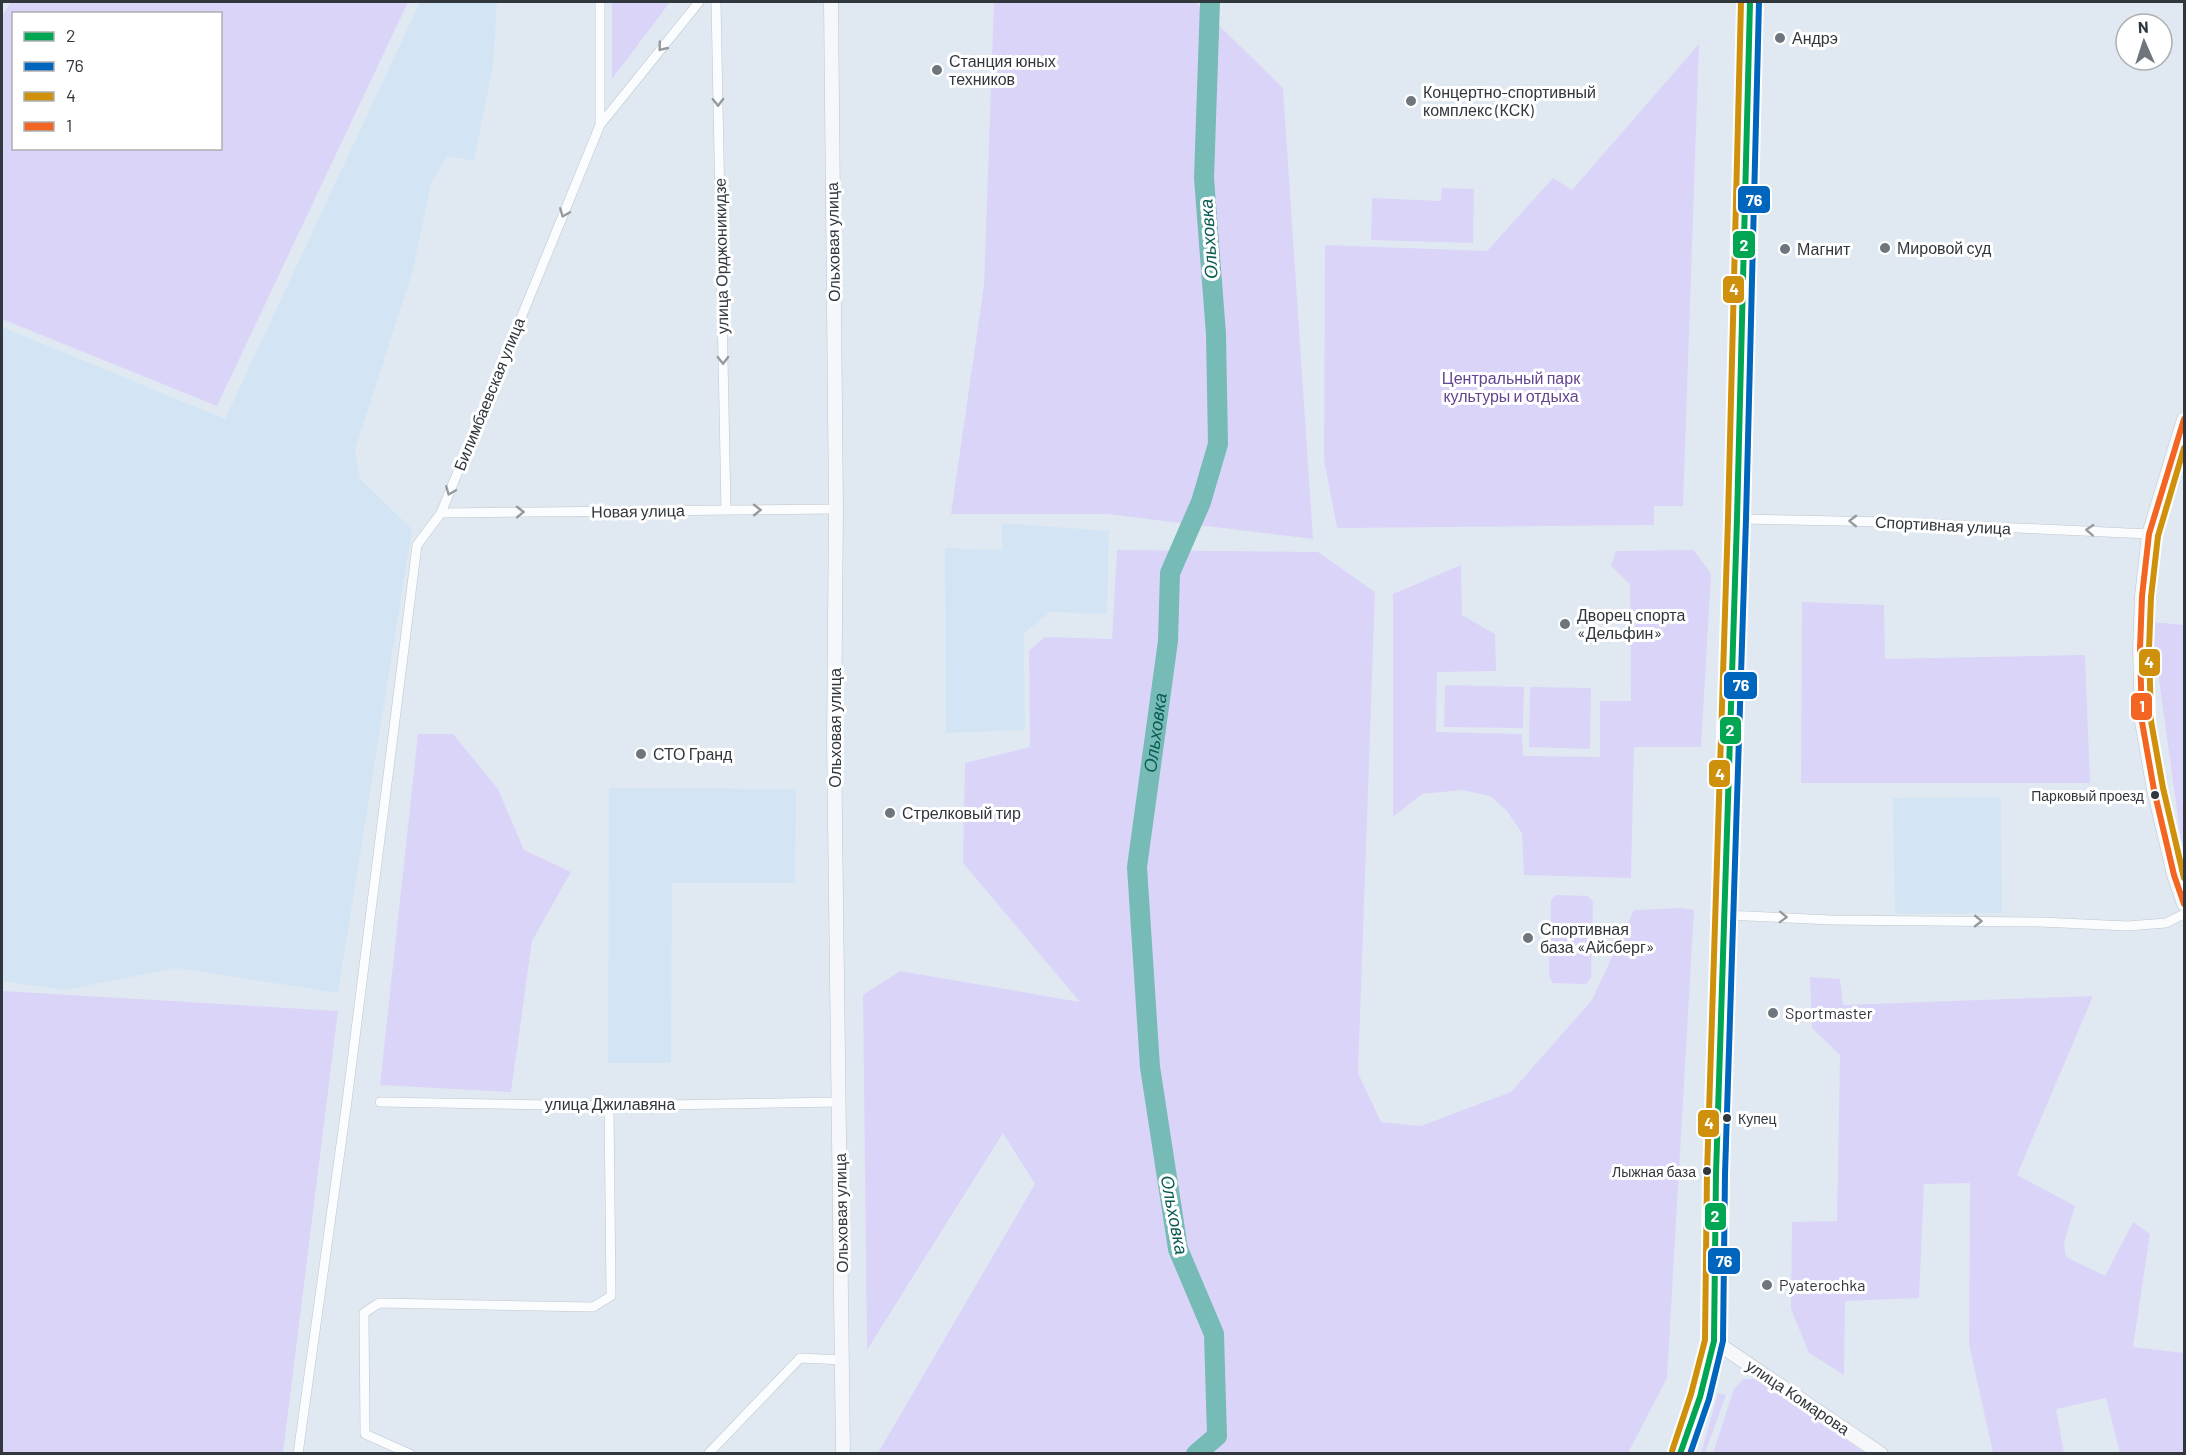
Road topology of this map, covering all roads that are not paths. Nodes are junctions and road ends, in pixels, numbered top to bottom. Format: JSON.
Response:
{"nodes":[{"id":1,"x":600,"y":2,"type":"edge"},
{"id":2,"x":699,"y":2,"type":"edge"},
{"id":3,"x":716,"y":2,"type":"edge"},
{"id":4,"x":831,"y":2,"type":"edge"},
{"id":5,"x":1750,"y":2,"type":"edge"},
{"id":6,"x":600,"y":125,"type":"junction"},
{"id":7,"x":2184,"y":419,"type":"edge"},
{"id":8,"x":836,"y":509,"type":"junction"},
{"id":9,"x":726,"y":510,"type":"junction"},
{"id":10,"x":441,"y":513,"type":"junction"},
{"id":11,"x":1737,"y":519,"type":"junction"},
{"id":12,"x":2148,"y":534,"type":"junction"},
{"id":13,"x":2184,"y":904,"type":"edge"},
{"id":14,"x":2184,"y":914,"type":"edge"},
{"id":15,"x":1725,"y":915,"type":"junction"},
{"id":16,"x":380,"y":1102,"type":"dead end"},
{"id":17,"x":840,"y":1102,"type":"junction"},
{"id":18,"x":609,"y":1106,"type":"junction"},
{"id":19,"x":1714,"y":1341,"type":"junction"},
{"id":20,"x":843,"y":1360,"type":"junction"},
{"id":21,"x":298,"y":1454,"type":"edge"},
{"id":22,"x":410,"y":1454,"type":"edge"},
{"id":23,"x":708,"y":1454,"type":"edge"},
{"id":24,"x":843,"y":1454,"type":"edge"},
{"id":25,"x":1680,"y":1454,"type":"edge"},
{"id":26,"x":1881,"y":1454,"type":"edge"}],
"edges":[{"from":1,"to":6,"type":"street"},
{"from":2,"to":6,"type":"street","name":"Билимбаевская улица","one_way":true},
{"from":3,"to":9,"type":"street","name":"улица Орджоникидзе","one_way":true},
{"from":4,"to":8,"type":"main road","name":"Ольховая улица"},
{"from":5,"to":11,"type":"main road"},
{"from":6,"to":10,"type":"street","name":"Билимбаевская улица","one_way":true},
{"from":7,"to":12,"type":"main road"},
{"from":9,"to":8,"type":"street","name":"Новая улица","one_way":true},
{"from":8,"to":17,"type":"main road","name":"Ольховая улица"},
{"from":10,"to":9,"type":"street","name":"Новая улица","one_way":true},
{"from":10,"to":21,"type":"street","name":"Билимбаевская улица"},
{"from":12,"to":11,"type":"street","name":"Спортивная улица","one_way":true},
{"from":11,"to":15,"type":"main road"},
{"from":12,"to":13,"type":"main road"},
{"from":15,"to":14,"type":"street","one_way":true},
{"from":15,"to":19,"type":"main road"},
{"from":16,"to":18,"type":"street","name":"улица Джилавяна"},
{"from":17,"to":18,"type":"street","name":"улица Джилавяна"},
{"from":17,"to":20,"type":"main road","name":"Ольховая улица"},
{"from":18,"to":22,"type":"street"},
{"from":19,"to":25,"type":"main road"},
{"from":19,"to":26,"type":"main road","name":"улица Комарова"},
{"from":20,"to":23,"type":"street"},
{"from":20,"to":24,"type":"main road","name":"Ольховая улица"}]}
